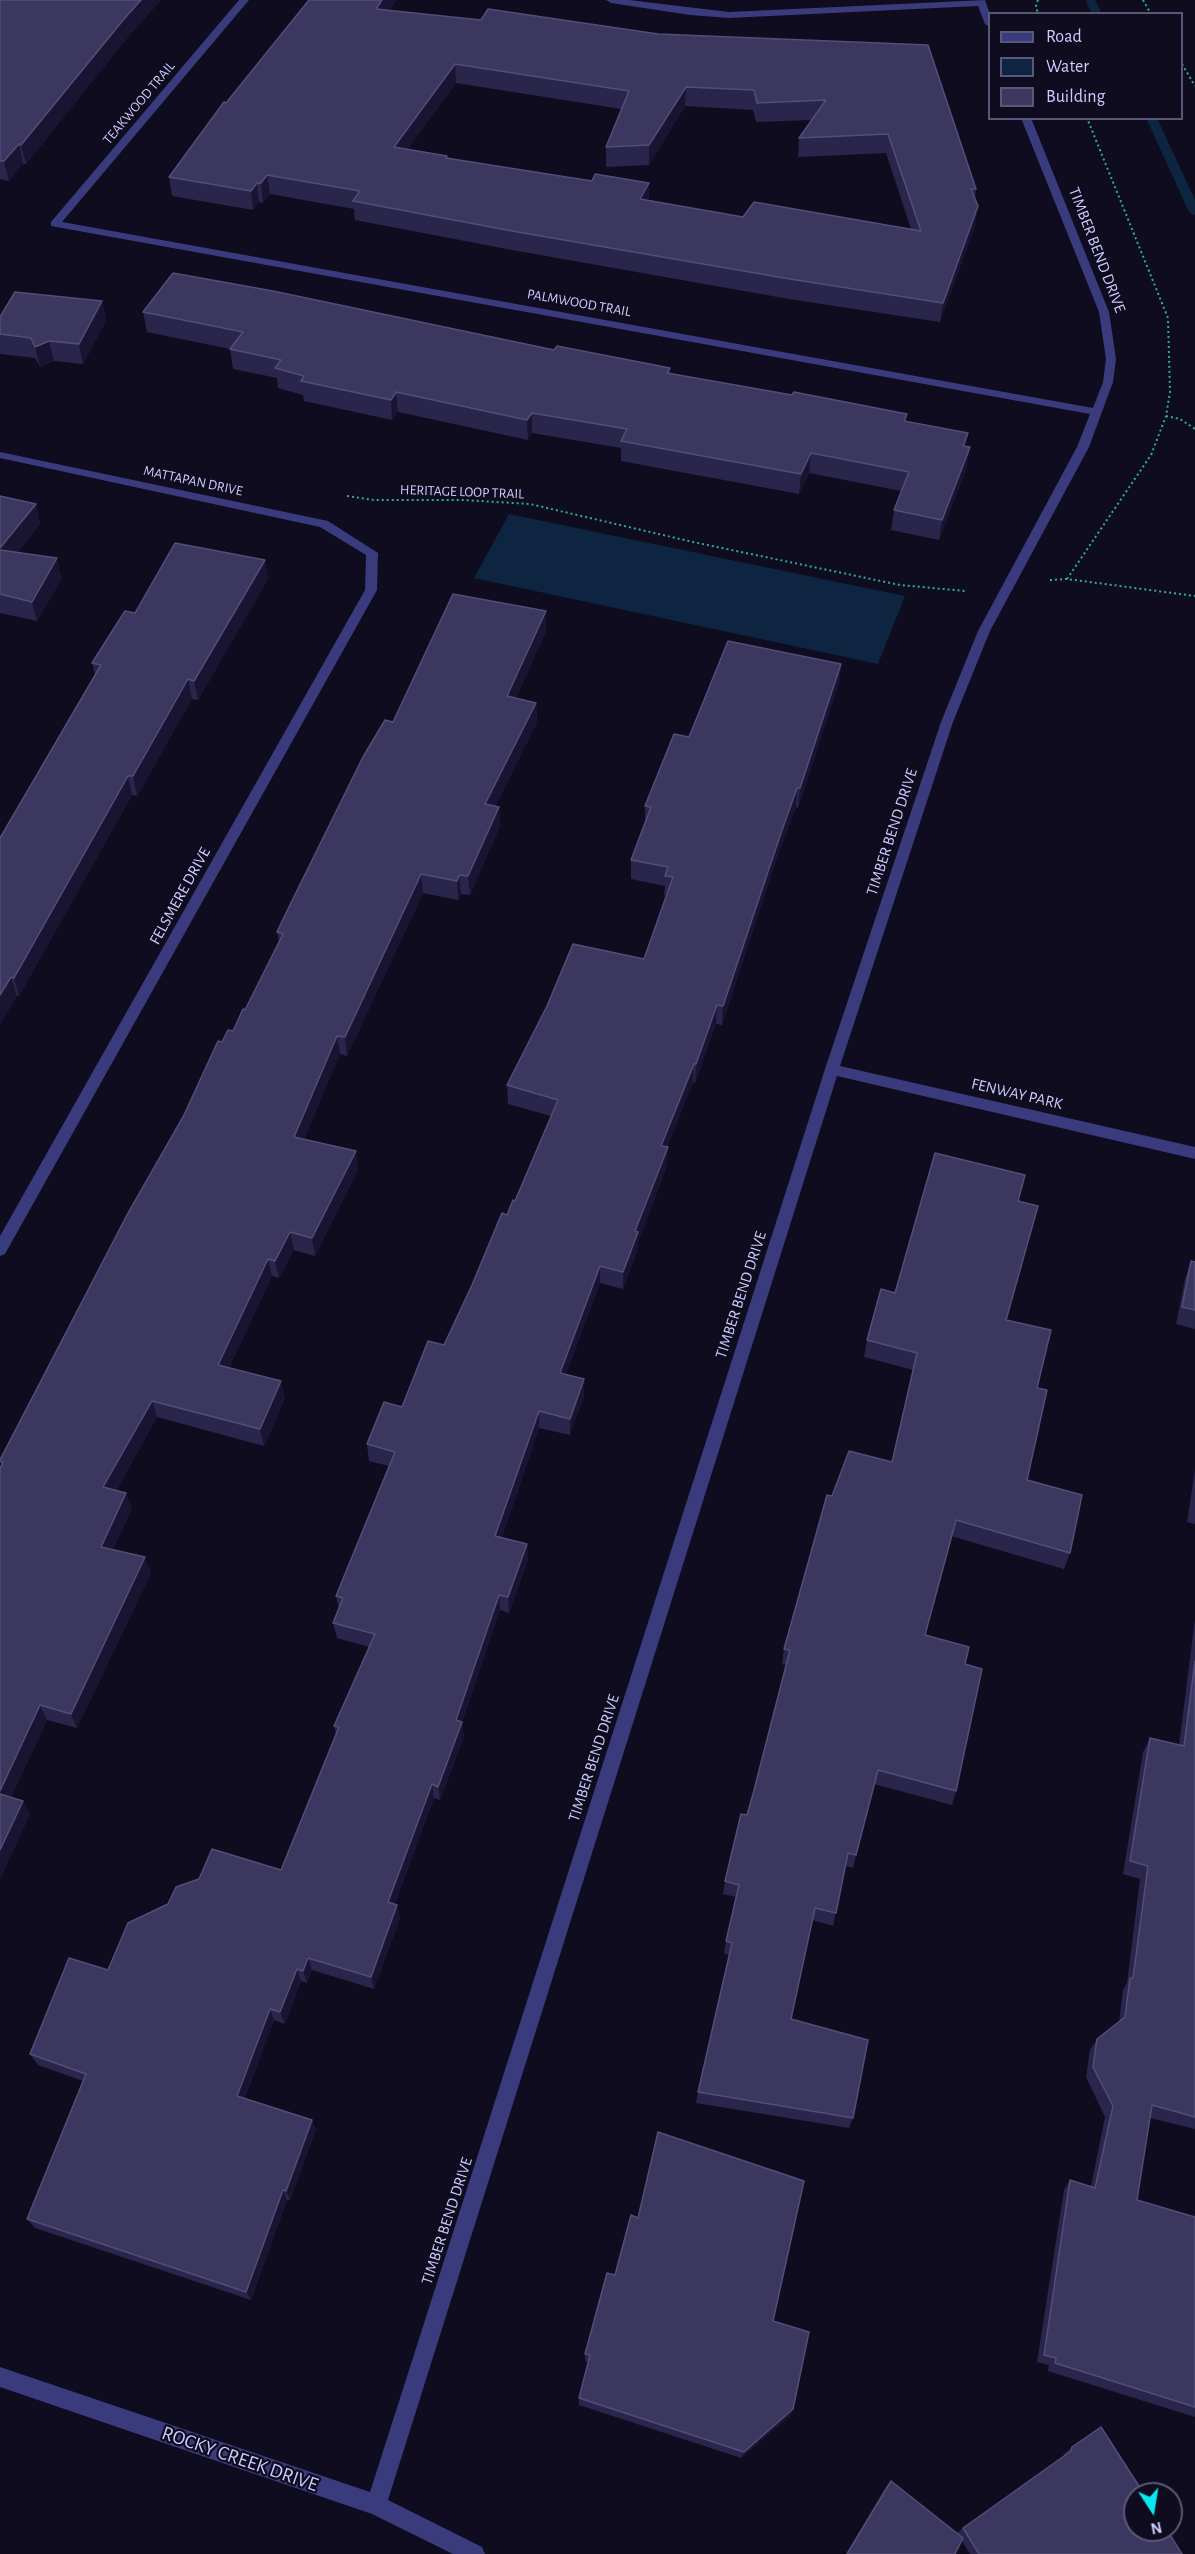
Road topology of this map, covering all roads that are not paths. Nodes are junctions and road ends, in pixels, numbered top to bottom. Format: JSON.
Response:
{"nodes":[{"id":1,"x":244,"y":0,"type":"edge"},
{"id":2,"x":611,"y":0,"type":"edge"},
{"id":3,"x":981,"y":1,"type":"edge"},
{"id":4,"x":988,"y":19,"type":"edge"},
{"id":5,"x":1027,"y":120,"type":"edge"},
{"id":6,"x":55,"y":224,"type":"joint"},
{"id":7,"x":1098,"y":412,"type":"junction"},
{"id":8,"x":0,"y":455,"type":"edge"},
{"id":9,"x":372,"y":553,"type":"joint"},
{"id":10,"x":831,"y":1069,"type":"junction"},
{"id":11,"x":1195,"y":1153,"type":"edge"},
{"id":12,"x":0,"y":1250,"type":"edge"},
{"id":13,"x":0,"y":2376,"type":"edge"},
{"id":14,"x":376,"y":2505,"type":"junction"},
{"id":15,"x":476,"y":2554,"type":"edge"}],
"edges":[{"from":1,"to":6,"type":"street","name":"TEAKWOOD TRAIL"},
{"from":2,"to":3,"type":"street"},
{"from":3,"to":4,"type":"street"},
{"from":5,"to":7,"type":"street","name":"TIMBER BEND DRIVE"},
{"from":6,"to":7,"type":"street","name":"PALMWOOD TRAIL"},
{"from":7,"to":10,"type":"street","name":"TIMBER BEND DRIVE"},
{"from":8,"to":9,"type":"street","name":"MATTAPAN DRIVE"},
{"from":9,"to":12,"type":"street","name":"FELSMERE DRIVE"},
{"from":10,"to":11,"type":"street","name":"FENWAY PARK"},
{"from":10,"to":14,"type":"street","name":"TIMBER BEND DRIVE"},
{"from":13,"to":14,"type":"street","name":"ROCKY CREEK DRIVE"},
{"from":14,"to":15,"type":"street","name":"ROCKY CREEK DRIVE"}]}
